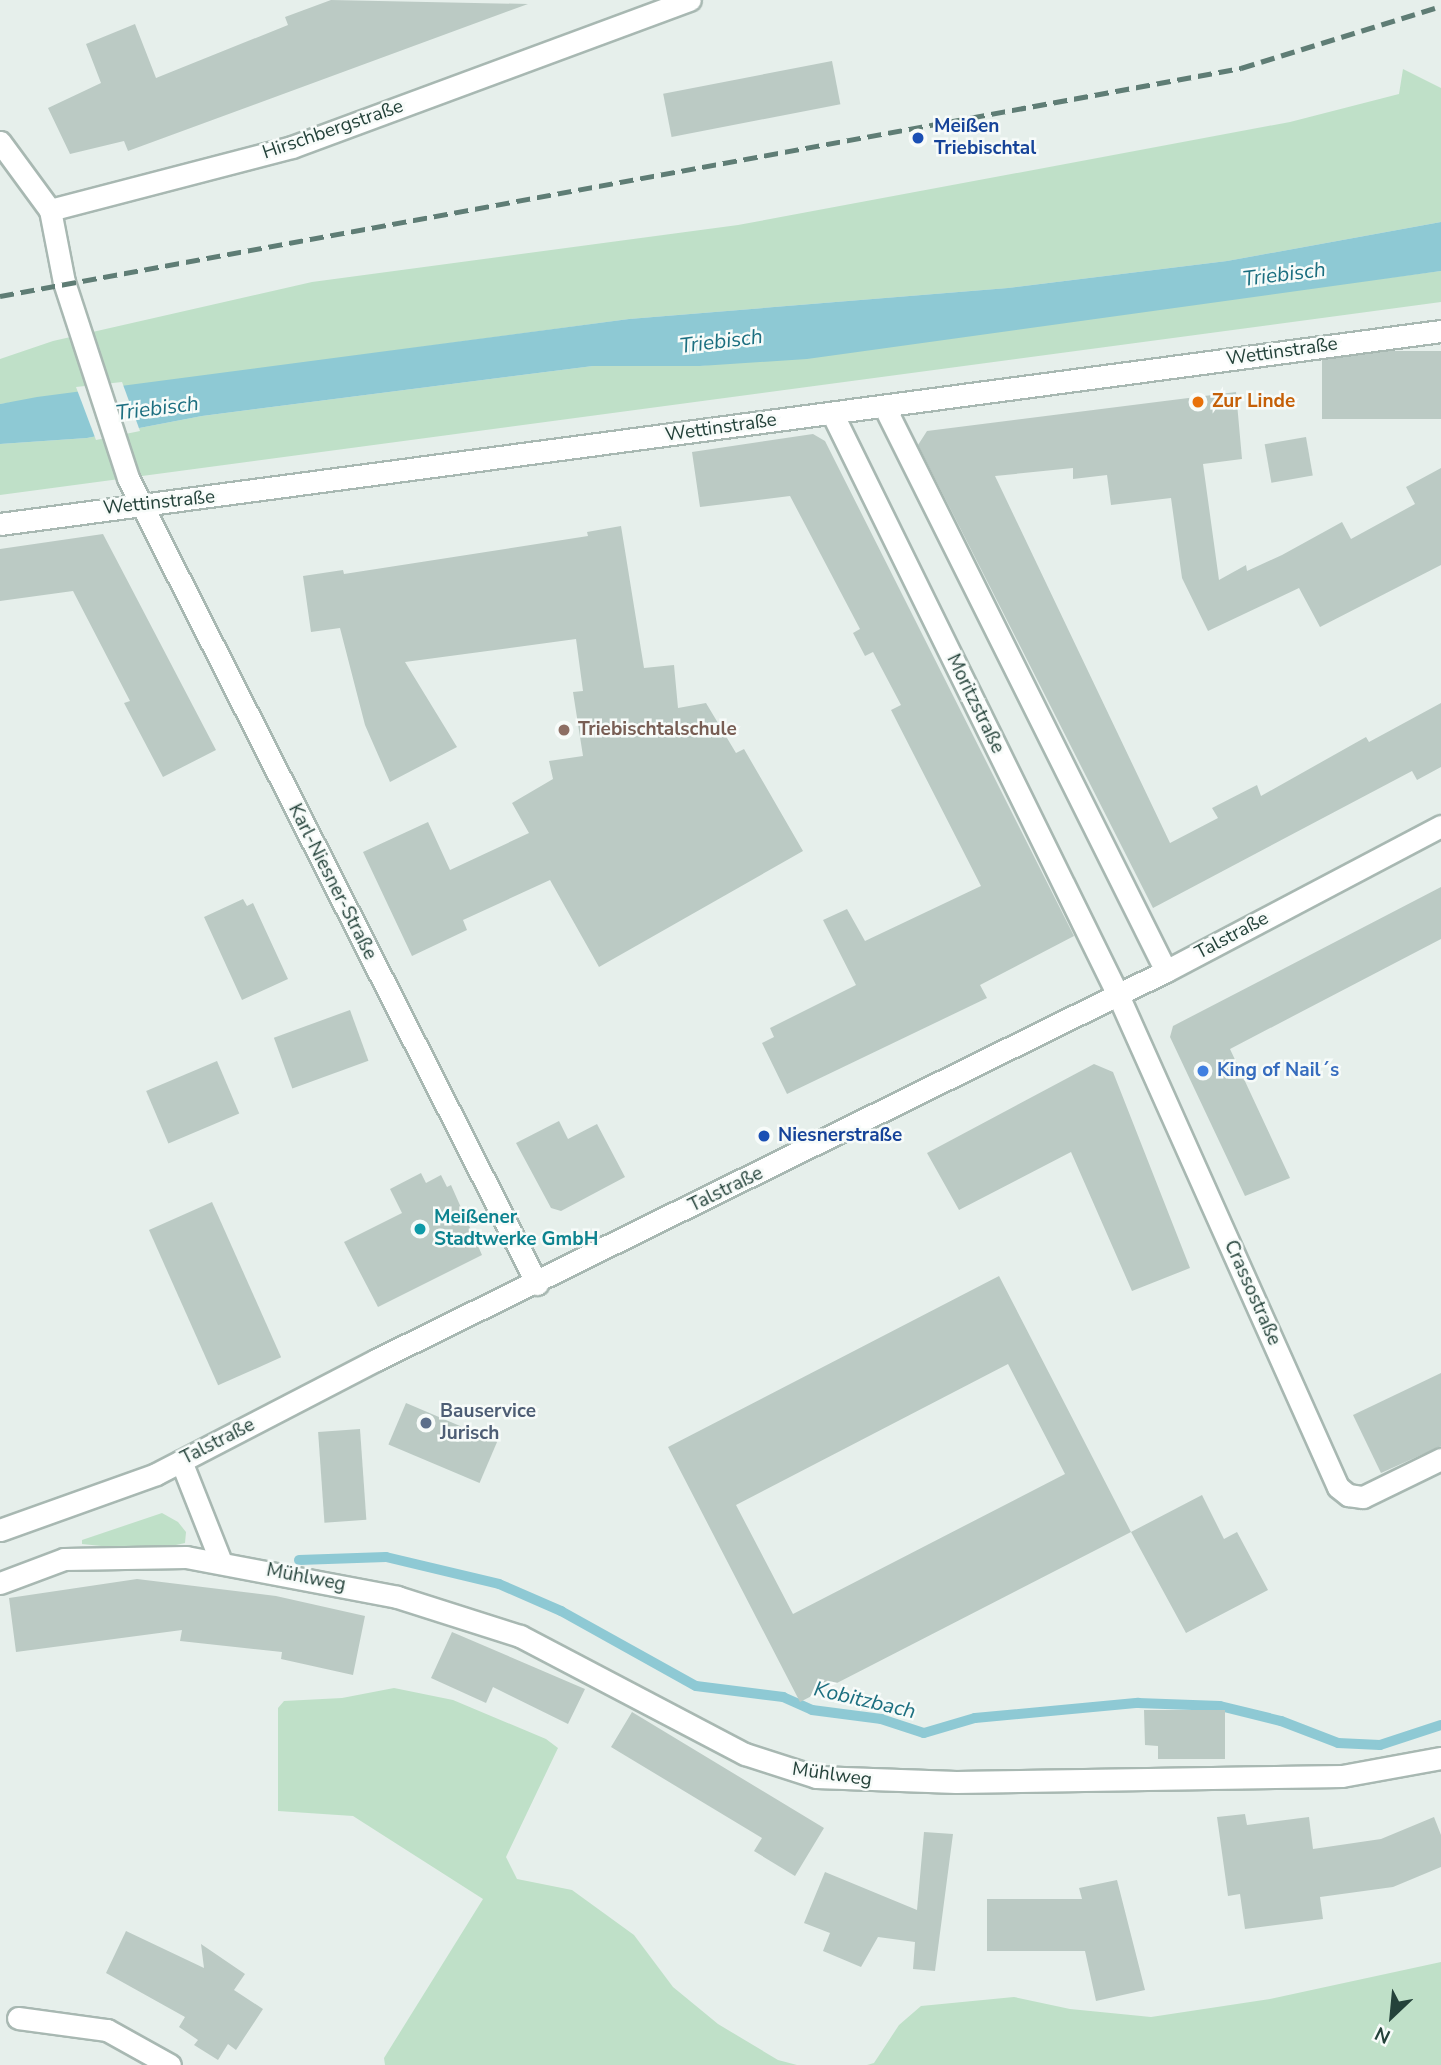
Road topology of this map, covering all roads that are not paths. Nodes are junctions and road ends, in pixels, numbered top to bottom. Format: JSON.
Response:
{"nodes":[{"id":1,"x":690,"y":0,"type":"edge"},
{"id":2,"x":0,"y":142,"type":"edge"},
{"id":3,"x":50,"y":210,"type":"junction"},
{"id":4,"x":1441,"y":331,"type":"edge"},
{"id":5,"x":884,"y":406,"type":"junction"},
{"id":6,"x":832,"y":413,"type":"junction"},
{"id":7,"x":142,"y":507,"type":"junction"},
{"id":8,"x":0,"y":524,"type":"edge"},
{"id":9,"x":1441,"y":826,"type":"edge"},
{"id":10,"x":1166,"y":971,"type":"junction"},
{"id":11,"x":1118,"y":995,"type":"junction"},
{"id":12,"x":537,"y":1284,"type":"junction"},
{"id":13,"x":1441,"y":1459,"type":"edge"},
{"id":14,"x":181,"y":1461,"type":"junction"},
{"id":15,"x":0,"y":1530,"type":"edge"},
{"id":16,"x":221,"y":1562,"type":"junction"},
{"id":17,"x":0,"y":1584,"type":"edge"},
{"id":18,"x":1441,"y":1758,"type":"edge"},
{"id":19,"x":18,"y":2018,"type":"dead end"},
{"id":20,"x":170,"y":2065,"type":"edge"}],
"edges":[{"from":1,"to":3,"type":"street","name":"Hirschbergstraße"},
{"from":2,"to":3,"type":"street"},
{"from":3,"to":7,"type":"street","name":"Karl-Niesner-Straße"},
{"from":4,"to":5,"type":"street","name":"Wettinstraße"},
{"from":5,"to":6,"type":"street","name":"Wettinstraße"},
{"from":5,"to":10,"type":"street"},
{"from":6,"to":7,"type":"street","name":"Wettinstraße"},
{"from":6,"to":11,"type":"street","name":"Moritzstraße"},
{"from":7,"to":8,"type":"street","name":"Wettinstraße"},
{"from":7,"to":12,"type":"street","name":"Karl-Niesner-Straße"},
{"from":9,"to":10,"type":"street","name":"Talstraße"},
{"from":10,"to":11,"type":"street","name":"Talstraße"},
{"from":11,"to":12,"type":"street","name":"Talstraße"},
{"from":11,"to":13,"type":"street","name":"Crassostraße"},
{"from":12,"to":14,"type":"street","name":"Talstraße"},
{"from":14,"to":15,"type":"street","name":"Talstraße"},
{"from":14,"to":16,"type":"street"},
{"from":16,"to":17,"type":"street","name":"Mühlweg"},
{"from":16,"to":18,"type":"street","name":"Mühlweg"},
{"from":19,"to":20,"type":"street"}]}
